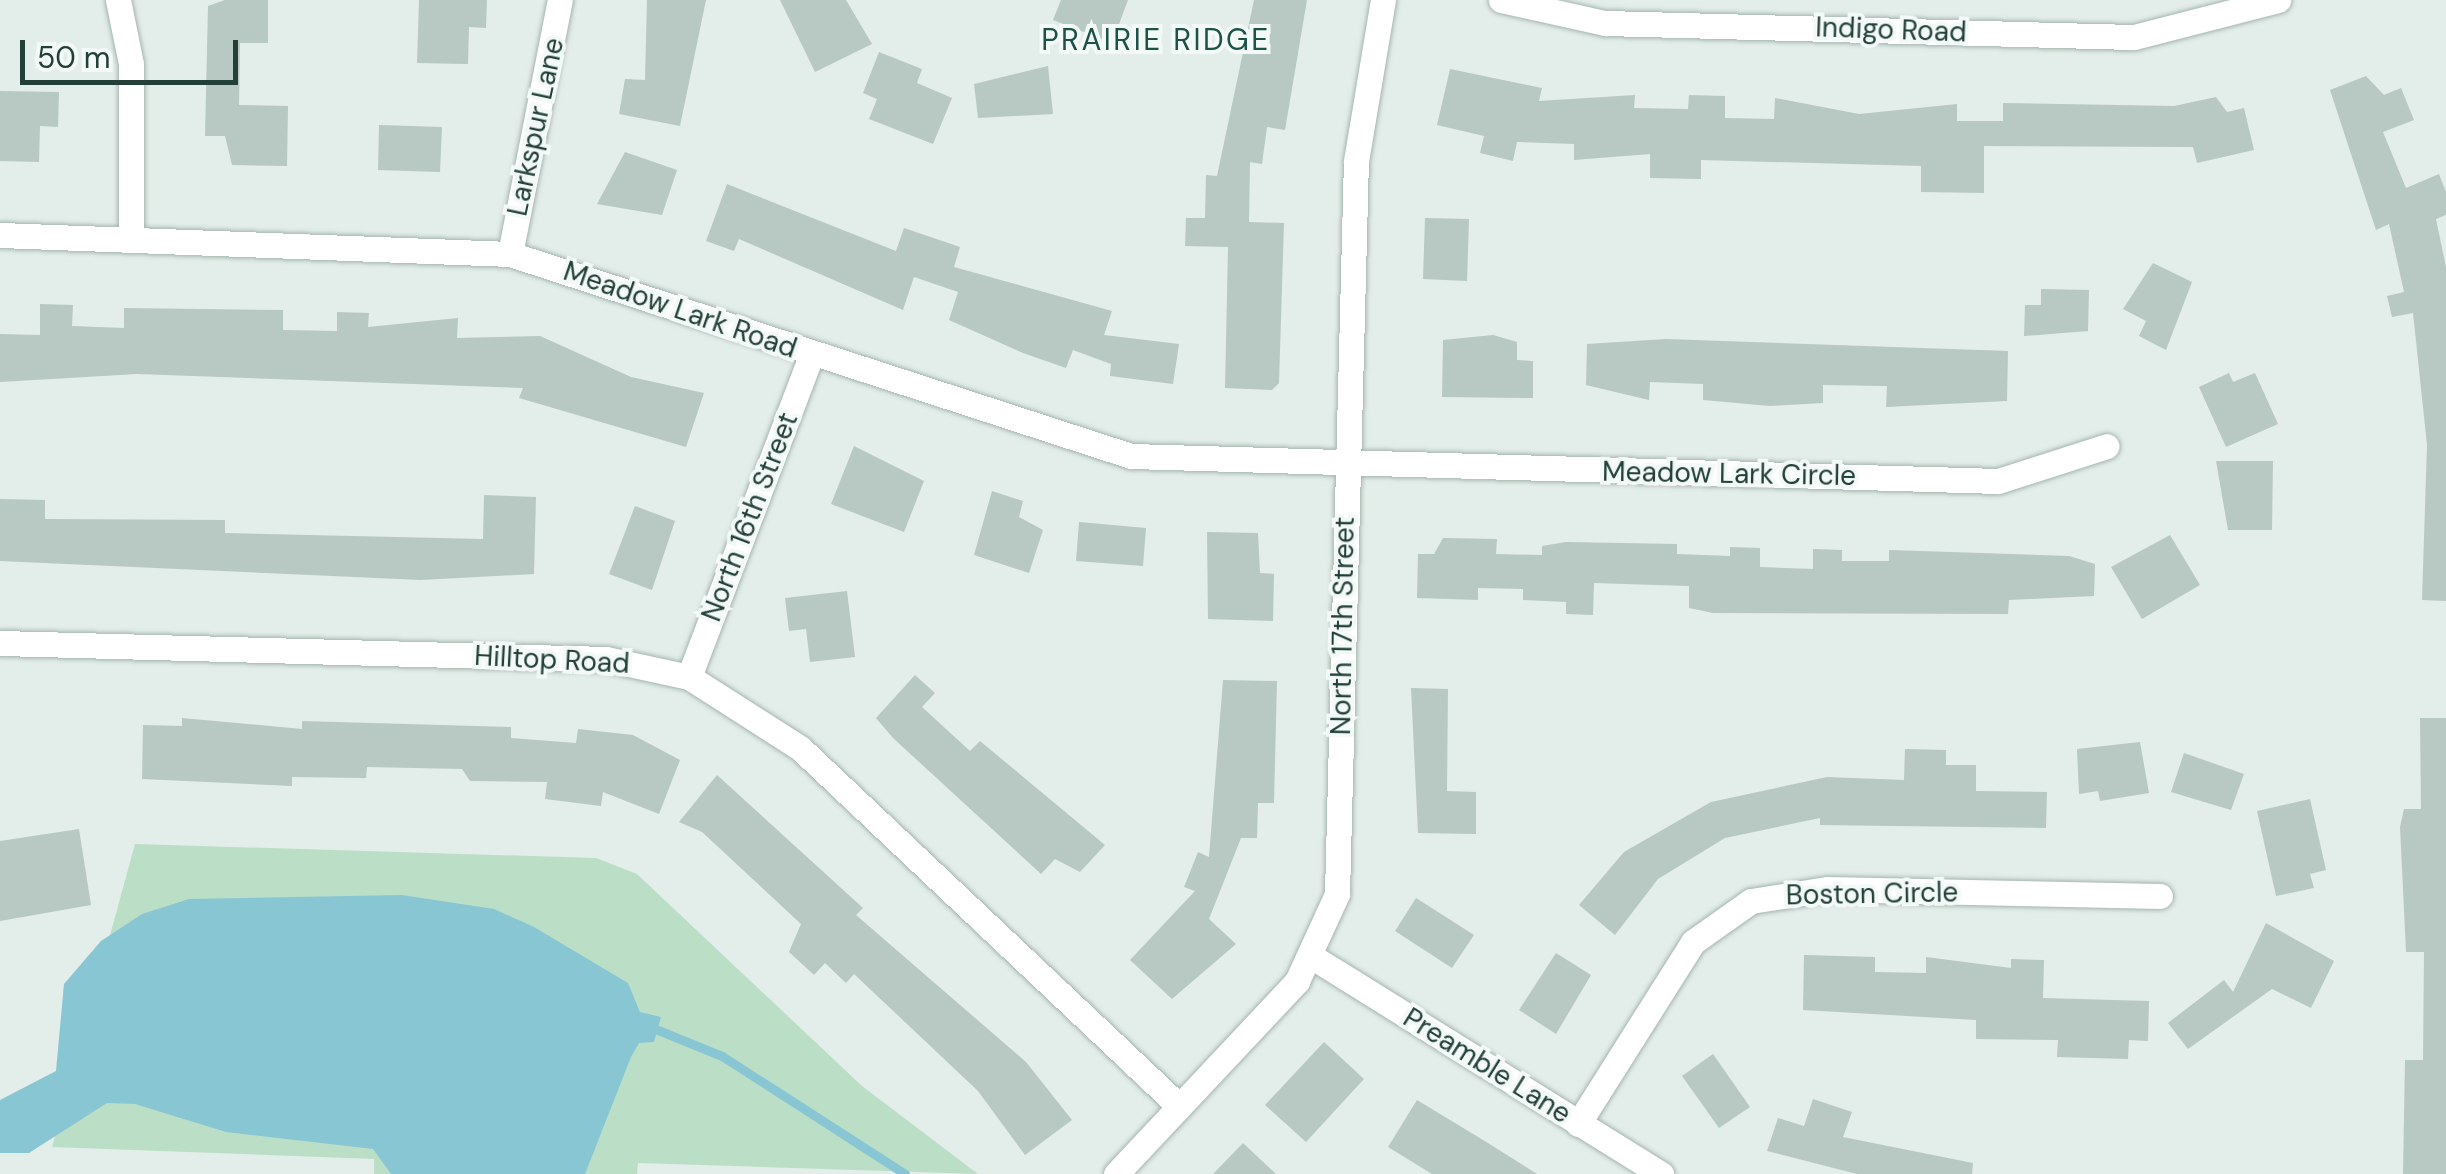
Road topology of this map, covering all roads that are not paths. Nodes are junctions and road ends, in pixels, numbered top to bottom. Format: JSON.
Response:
{"nodes":[{"id":1,"x":118,"y":0,"type":"edge"},
{"id":2,"x":560,"y":0,"type":"edge"},
{"id":3,"x":1383,"y":0,"type":"edge"},
{"id":4,"x":1502,"y":0,"type":"edge"},
{"id":5,"x":2278,"y":0,"type":"edge"},
{"id":6,"x":0,"y":235,"type":"edge"},
{"id":7,"x":131,"y":238,"type":"junction"},
{"id":8,"x":510,"y":254,"type":"junction"},
{"id":9,"x":811,"y":356,"type":"junction"},
{"id":10,"x":2106,"y":446,"type":"dead end"},
{"id":11,"x":1346,"y":465,"type":"junction"},
{"id":12,"x":0,"y":642,"type":"edge"},
{"id":13,"x":689,"y":677,"type":"junction"},
{"id":14,"x":2160,"y":896,"type":"dead end"},
{"id":15,"x":1314,"y":958,"type":"junction"},
{"id":16,"x":1179,"y":1106,"type":"junction"},
{"id":17,"x":1578,"y":1124,"type":"junction"},
{"id":18,"x":1116,"y":1174,"type":"edge"},
{"id":19,"x":1661,"y":1174,"type":"edge"}],
"edges":[{"from":1,"to":7,"type":"street"},
{"from":2,"to":8,"type":"street","name":"Larkspur Lane"},
{"from":3,"to":11,"type":"street","name":"North 17th Street"},
{"from":4,"to":5,"type":"street","name":"Indigo Road"},
{"from":6,"to":7,"type":"street","name":"Meadow Lark Road"},
{"from":7,"to":8,"type":"street","name":"Meadow Lark Road"},
{"from":8,"to":9,"type":"street","name":"Meadow Lark Road"},
{"from":9,"to":11,"type":"street","name":"Meadow Lark Road"},
{"from":9,"to":13,"type":"street","name":"North 16th Street"},
{"from":10,"to":11,"type":"street","name":"Meadow Lark Circle"},
{"from":11,"to":15,"type":"street","name":"North 17th Street"},
{"from":12,"to":13,"type":"street","name":"Hilltop Road"},
{"from":13,"to":16,"type":"street","name":"Hilltop Road"},
{"from":14,"to":17,"type":"street","name":"Boston Circle"},
{"from":15,"to":16,"type":"street","name":"North 17th Street"},
{"from":15,"to":17,"type":"street","name":"Preamble Lane"},
{"from":16,"to":18,"type":"street","name":"North 17th Street"},
{"from":17,"to":19,"type":"street","name":"Preamble Lane"}]}
